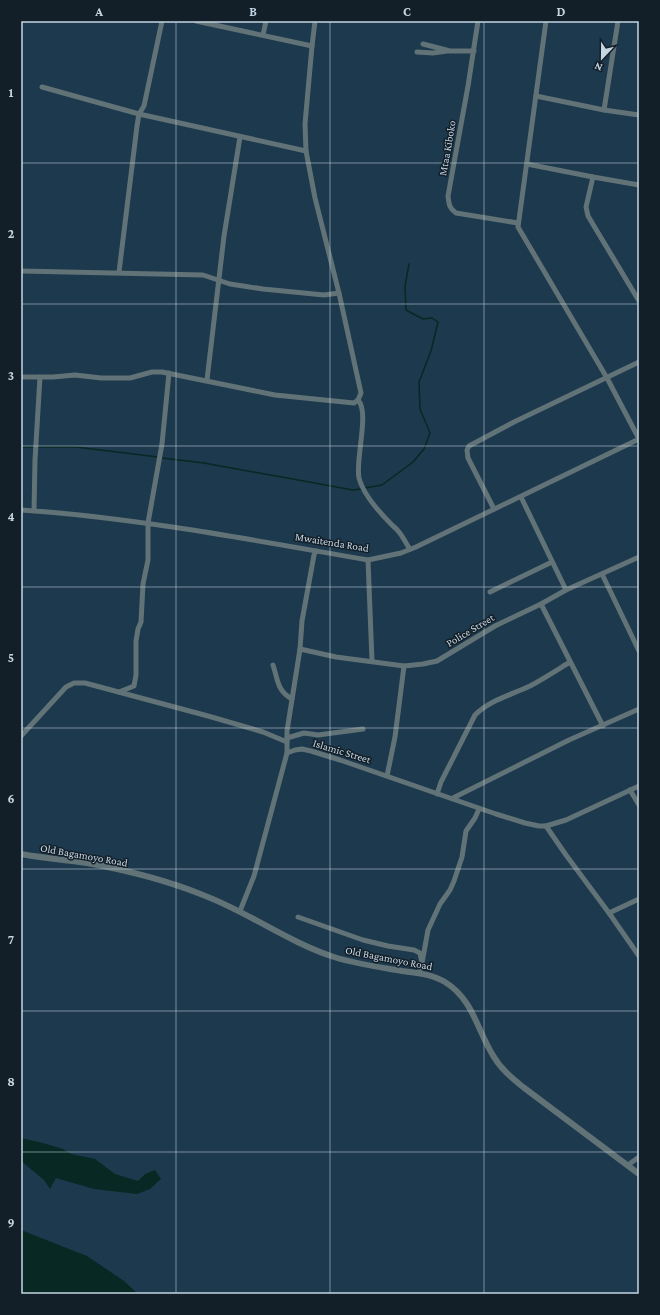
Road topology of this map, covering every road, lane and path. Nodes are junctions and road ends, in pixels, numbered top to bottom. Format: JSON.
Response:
{"nodes":[{"id":1,"x":162,"y":21,"type":"edge"},
{"id":2,"x":196,"y":21,"type":"edge"},
{"id":3,"x":266,"y":21,"type":"edge"},
{"id":4,"x":315,"y":21,"type":"edge"},
{"id":5,"x":478,"y":21,"type":"edge"},
{"id":6,"x":546,"y":21,"type":"edge"},
{"id":7,"x":618,"y":21,"type":"edge"},
{"id":8,"x":264,"y":35,"type":"junction"},
{"id":9,"x":423,"y":44,"type":"dead end"},
{"id":10,"x":312,"y":46,"type":"junction"},
{"id":11,"x":450,"y":51,"type":"junction"},
{"id":12,"x":474,"y":51,"type":"junction"},
{"id":13,"x":417,"y":52,"type":"dead end"},
{"id":14,"x":42,"y":87,"type":"dead end"},
{"id":15,"x":536,"y":96,"type":"junction"},
{"id":16,"x":604,"y":110,"type":"junction"},
{"id":17,"x":140,"y":114,"type":"junction"},
{"id":18,"x":639,"y":115,"type":"edge"},
{"id":19,"x":240,"y":136,"type":"junction"},
{"id":20,"x":306,"y":151,"type":"junction"},
{"id":21,"x":527,"y":164,"type":"junction"},
{"id":22,"x":593,"y":177,"type":"junction"},
{"id":23,"x":639,"y":185,"type":"edge"},
{"id":24,"x":518,"y":223,"type":"junction"},
{"id":25,"x":21,"y":271,"type":"edge"},
{"id":26,"x":119,"y":272,"type":"junction"},
{"id":27,"x":219,"y":280,"type":"junction"},
{"id":28,"x":339,"y":293,"type":"junction"},
{"id":29,"x":639,"y":301,"type":"edge"},
{"id":30,"x":639,"y":362,"type":"edge"},
{"id":31,"x":169,"y":373,"type":"junction"},
{"id":32,"x":21,"y":377,"type":"edge"},
{"id":33,"x":40,"y":377,"type":"junction"},
{"id":34,"x":607,"y":378,"type":"junction"},
{"id":35,"x":207,"y":380,"type":"junction"},
{"id":36,"x":358,"y":400,"type":"junction"},
{"id":37,"x":639,"y":439,"type":"edge"},
{"id":38,"x":521,"y":497,"type":"junction"},
{"id":39,"x":494,"y":509,"type":"junction"},
{"id":40,"x":21,"y":510,"type":"edge"},
{"id":41,"x":34,"y":511,"type":"junction"},
{"id":42,"x":148,"y":523,"type":"junction"},
{"id":43,"x":410,"y":549,"type":"junction"},
{"id":44,"x":316,"y":550,"type":"junction"},
{"id":45,"x":639,"y":557,"type":"edge"},
{"id":46,"x":368,"y":560,"type":"junction"},
{"id":47,"x":552,"y":562,"type":"junction"},
{"id":48,"x":602,"y":574,"type":"junction"},
{"id":49,"x":566,"y":590,"type":"junction"},
{"id":50,"x":490,"y":592,"type":"dead end"},
{"id":51,"x":541,"y":604,"type":"junction"},
{"id":52,"x":300,"y":649,"type":"junction"},
{"id":53,"x":639,"y":651,"type":"edge"},
{"id":54,"x":372,"y":661,"type":"junction"},
{"id":55,"x":570,"y":662,"type":"junction"},
{"id":56,"x":273,"y":664,"type":"dead end"},
{"id":57,"x":404,"y":666,"type":"junction"},
{"id":58,"x":120,"y":692,"type":"junction"},
{"id":59,"x":292,"y":699,"type":"junction"},
{"id":60,"x":639,"y":709,"type":"edge"},
{"id":61,"x":602,"y":726,"type":"junction"},
{"id":62,"x":363,"y":730,"type":"dead end"},
{"id":63,"x":21,"y":736,"type":"edge"},
{"id":64,"x":287,"y":740,"type":"junction"},
{"id":65,"x":287,"y":753,"type":"junction"},
{"id":66,"x":387,"y":776,"type":"junction"},
{"id":67,"x":639,"y":786,"type":"edge"},
{"id":68,"x":630,"y":790,"type":"junction"},
{"id":69,"x":438,"y":794,"type":"junction"},
{"id":70,"x":453,"y":798,"type":"junction"},
{"id":71,"x":639,"y":806,"type":"edge"},
{"id":72,"x":479,"y":808,"type":"junction"},
{"id":73,"x":546,"y":826,"type":"junction"},
{"id":74,"x":21,"y":854,"type":"edge"},
{"id":75,"x":639,"y":899,"type":"edge"},
{"id":76,"x":240,"y":911,"type":"junction"},
{"id":77,"x":609,"y":913,"type":"junction"},
{"id":78,"x":298,"y":917,"type":"dead end"},
{"id":79,"x":639,"y":956,"type":"edge"},
{"id":80,"x":422,"y":962,"type":"junction"},
{"id":81,"x":419,"y":973,"type":"junction"},
{"id":82,"x":639,"y":1157,"type":"edge"},
{"id":83,"x":628,"y":1165,"type":"junction"},
{"id":84,"x":639,"y":1174,"type":"edge"}],
"edges":[{"from":1,"to":17,"type":"street"},
{"from":2,"to":8,"type":"street"},
{"from":3,"to":8,"type":"street"},
{"from":4,"to":10,"type":"street"},
{"from":5,"to":12,"type":"street","name":"Mtaa Kiboko"},
{"from":6,"to":15,"type":"street"},
{"from":7,"to":16,"type":"street"},
{"from":8,"to":10,"type":"street"},
{"from":9,"to":11,"type":"street"},
{"from":10,"to":20,"type":"street"},
{"from":11,"to":12,"type":"street"},
{"from":11,"to":13,"type":"street"},
{"from":12,"to":24,"type":"street","name":"Mtaa Kiboko"},
{"from":14,"to":17,"type":"street"},
{"from":15,"to":16,"type":"street"},
{"from":15,"to":21,"type":"street"},
{"from":16,"to":18,"type":"street"},
{"from":17,"to":19,"type":"street"},
{"from":17,"to":26,"type":"street"},
{"from":19,"to":20,"type":"street"},
{"from":19,"to":27,"type":"street"},
{"from":20,"to":28,"type":"street"},
{"from":21,"to":22,"type":"street"},
{"from":21,"to":24,"type":"street"},
{"from":22,"to":23,"type":"street"},
{"from":22,"to":29,"type":"street"},
{"from":24,"to":34,"type":"street"},
{"from":25,"to":26,"type":"street"},
{"from":26,"to":27,"type":"street"},
{"from":27,"to":28,"type":"street"},
{"from":27,"to":35,"type":"street"},
{"from":28,"to":36,"type":"street"},
{"from":30,"to":34,"type":"street"},
{"from":31,"to":33,"type":"street"},
{"from":31,"to":35,"type":"street"},
{"from":31,"to":42,"type":"street"},
{"from":32,"to":33,"type":"street"},
{"from":33,"to":41,"type":"street"},
{"from":34,"to":37,"type":"street"},
{"from":34,"to":39,"type":"street"},
{"from":35,"to":36,"type":"street"},
{"from":36,"to":43,"type":"street"},
{"from":37,"to":38,"type":"street","name":"Mwaitenda Road"},
{"from":38,"to":39,"type":"street","name":"Mwaitenda Road"},
{"from":38,"to":47,"type":"street"},
{"from":39,"to":43,"type":"street","name":"Mwaitenda Road"},
{"from":40,"to":41,"type":"street","name":"Mwaitenda Road"},
{"from":41,"to":42,"type":"street","name":"Mwaitenda Road"},
{"from":42,"to":44,"type":"street","name":"Mwaitenda Road"},
{"from":42,"to":58,"type":"street"},
{"from":43,"to":46,"type":"street","name":"Mwaitenda Road"},
{"from":44,"to":46,"type":"street","name":"Mwaitenda Road"},
{"from":44,"to":52,"type":"street"},
{"from":45,"to":48,"type":"street","name":"Police Street"},
{"from":46,"to":54,"type":"street"},
{"from":47,"to":49,"type":"street"},
{"from":47,"to":50,"type":"street"},
{"from":48,"to":49,"type":"street","name":"Police Street"},
{"from":48,"to":53,"type":"street"},
{"from":49,"to":51,"type":"street","name":"Police Street"},
{"from":51,"to":55,"type":"street"},
{"from":51,"to":57,"type":"street","name":"Police Street"},
{"from":52,"to":54,"type":"street","name":"Police Street"},
{"from":52,"to":59,"type":"street"},
{"from":54,"to":57,"type":"street","name":"Police Street"},
{"from":55,"to":61,"type":"street"},
{"from":55,"to":69,"type":"street"},
{"from":56,"to":59,"type":"street"},
{"from":57,"to":66,"type":"street"},
{"from":58,"to":63,"type":"street"},
{"from":58,"to":64,"type":"street"},
{"from":59,"to":64,"type":"street"},
{"from":60,"to":61,"type":"street"},
{"from":61,"to":70,"type":"street"},
{"from":62,"to":64,"type":"street"},
{"from":64,"to":65,"type":"street"},
{"from":65,"to":66,"type":"street","name":"Islamic Street"},
{"from":65,"to":76,"type":"street"},
{"from":66,"to":69,"type":"street","name":"Islamic Street"},
{"from":67,"to":68,"type":"street","name":"Islamic Street"},
{"from":68,"to":71,"type":"street"},
{"from":68,"to":73,"type":"street","name":"Islamic Street"},
{"from":69,"to":70,"type":"street","name":"Islamic Street"},
{"from":70,"to":72,"type":"street","name":"Islamic Street"},
{"from":72,"to":73,"type":"street","name":"Islamic Street"},
{"from":72,"to":80,"type":"street"},
{"from":73,"to":77,"type":"street"},
{"from":74,"to":76,"type":"street","name":"Old Bagamoyo Road"},
{"from":75,"to":77,"type":"street"},
{"from":76,"to":81,"type":"street","name":"Old Bagamoyo Road"},
{"from":77,"to":79,"type":"street"},
{"from":78,"to":80,"type":"street"},
{"from":80,"to":81,"type":"street"},
{"from":81,"to":83,"type":"street","name":"Old Bagamoyo Road"},
{"from":82,"to":83,"type":"street"},
{"from":83,"to":84,"type":"street","name":"Old Bagamoyo Road"}]}
